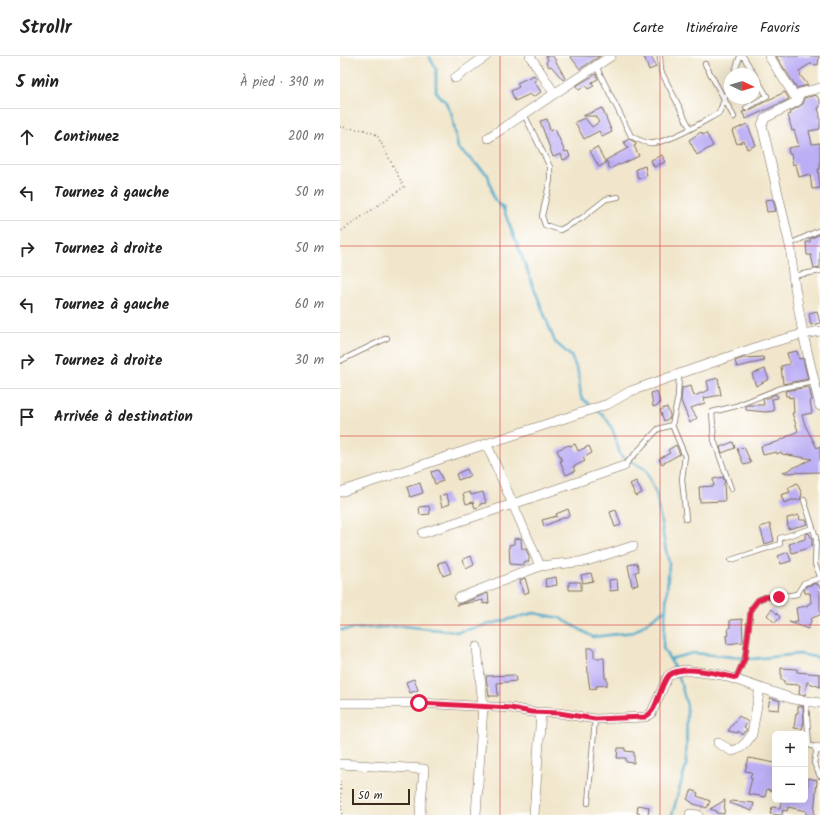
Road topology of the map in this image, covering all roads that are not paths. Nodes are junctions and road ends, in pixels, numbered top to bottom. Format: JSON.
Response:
{"nodes":[{"id":1,"x":486,"y":56,"type":"edge"},
{"id":2,"x":530,"y":56,"type":"edge"},
{"id":3,"x":660,"y":56,"type":"edge"},
{"id":4,"x":741,"y":56,"type":"edge"},
{"id":5,"x":769,"y":56,"type":"edge"},
{"id":6,"x":609,"y":57,"type":"edge"},
{"id":7,"x":705,"y":64,"type":"dead end"},
{"id":8,"x":596,"y":66,"type":"junction"},
{"id":9,"x":736,"y":68,"type":"edge"},
{"id":10,"x":750,"y":68,"type":"edge"},
{"id":11,"x":455,"y":78,"type":"dead end"},
{"id":12,"x":760,"y":84,"type":"edge"},
{"id":13,"x":820,"y":88,"type":"edge"},
{"id":14,"x":554,"y":93,"type":"junction"},
{"id":15,"x":798,"y":97,"type":"junction"},
{"id":16,"x":724,"y":99,"type":"edge"},
{"id":17,"x":760,"y":100,"type":"edge"},
{"id":18,"x":724,"y":103,"type":"edge"},
{"id":19,"x":727,"y":104,"type":"edge"},
{"id":20,"x":753,"y":104,"type":"edge"},
{"id":21,"x":746,"y":108,"type":"dead end"},
{"id":22,"x":524,"y":114,"type":"junction"},
{"id":23,"x":734,"y":117,"type":"dead end"},
{"id":24,"x":690,"y":128,"type":"junction"},
{"id":25,"x":488,"y":138,"type":"dead end"},
{"id":26,"x":618,"y":196,"type":"dead end"},
{"id":27,"x":820,"y":230,"type":"edge"},
{"id":28,"x":790,"y":244,"type":"junction"},
{"id":29,"x":820,"y":271,"type":"edge"},
{"id":30,"x":793,"y":276,"type":"junction"},
{"id":31,"x":820,"y":331,"type":"edge"},
{"id":32,"x":803,"y":334,"type":"junction"},
{"id":33,"x":387,"y":338,"type":"dead end"},
{"id":34,"x":340,"y":361,"type":"edge"},
{"id":35,"x":679,"y":374,"type":"junction"},
{"id":36,"x":814,"y":382,"type":"junction"},
{"id":37,"x":820,"y":406,"type":"edge"},
{"id":38,"x":672,"y":425,"type":"junction"},
{"id":39,"x":487,"y":445,"type":"junction"},
{"id":40,"x":624,"y":466,"type":"joint"},
{"id":41,"x":731,"y":489,"type":"dead end"},
{"id":42,"x":340,"y":492,"type":"edge"},
{"id":43,"x":804,"y":500,"type":"dead end"},
{"id":44,"x":513,"y":504,"type":"junction"},
{"id":45,"x":686,"y":519,"type":"dead end"},
{"id":46,"x":813,"y":528,"type":"junction"},
{"id":47,"x":423,"y":533,"type":"dead end"},
{"id":48,"x":633,"y":546,"type":"dead end"},
{"id":49,"x":731,"y":560,"type":"dead end"},
{"id":50,"x":540,"y":566,"type":"junction"},
{"id":51,"x":820,"y":577,"type":"edge"},
{"id":52,"x":459,"y":598,"type":"dead end"},
{"id":53,"x":477,"y":647,"type":"dead end"},
{"id":54,"x":736,"y":678,"type":"junction"},
{"id":55,"x":760,"y":688,"type":"junction"},
{"id":56,"x":806,"y":702,"type":"junction"},
{"id":57,"x":340,"y":703,"type":"edge"},
{"id":58,"x":820,"y":704,"type":"edge"},
{"id":59,"x":483,"y":706,"type":"junction"},
{"id":60,"x":541,"y":712,"type":"junction"},
{"id":61,"x":595,"y":719,"type":"junction"},
{"id":62,"x":718,"y":743,"type":"dead end"},
{"id":63,"x":818,"y":748,"type":"edge"},
{"id":64,"x":340,"y":764,"type":"edge"},
{"id":65,"x":820,"y":776,"type":"edge"},
{"id":66,"x":588,"y":803,"type":"dead end"},
{"id":67,"x":420,"y":815,"type":"edge"},
{"id":68,"x":476,"y":815,"type":"edge"},
{"id":69,"x":534,"y":815,"type":"edge"}],
"edges":[{"from":1,"to":11,"type":"street"},
{"from":2,"to":14,"type":"street"},
{"from":3,"to":24,"type":"lane"},
{"from":4,"to":9,"type":"lane"},
{"from":4,"to":10,"type":"lane"},
{"from":5,"to":15,"type":"street"},
{"from":6,"to":8,"type":"street"},
{"from":7,"to":16,"type":"lane"},
{"from":8,"to":14,"type":"street"},
{"from":8,"to":24,"type":"lane"},
{"from":12,"to":17,"type":"lane"},
{"from":13,"to":15,"type":"street"},
{"from":14,"to":22,"type":"street"},
{"from":15,"to":28,"type":"street"},
{"from":18,"to":24,"type":"lane"},
{"from":19,"to":23,"type":"lane"},
{"from":20,"to":21,"type":"lane"},
{"from":22,"to":25,"type":"street"},
{"from":22,"to":26,"type":"lane"},
{"from":27,"to":28,"type":"lane"},
{"from":28,"to":30,"type":"street"},
{"from":29,"to":30,"type":"lane"},
{"from":30,"to":32,"type":"street"},
{"from":31,"to":32,"type":"street"},
{"from":32,"to":35,"type":"street"},
{"from":32,"to":36,"type":"street"},
{"from":33,"to":34,"type":"lane"},
{"from":35,"to":38,"type":"lane"},
{"from":35,"to":39,"type":"street"},
{"from":36,"to":37,"type":"street"},
{"from":36,"to":41,"type":"lane"},
{"from":38,"to":40,"type":"lane"},
{"from":38,"to":45,"type":"lane"},
{"from":39,"to":42,"type":"street"},
{"from":39,"to":44,"type":"street"},
{"from":40,"to":44,"type":"street"},
{"from":43,"to":46,"type":"lane"},
{"from":44,"to":47,"type":"street"},
{"from":44,"to":50,"type":"street"},
{"from":46,"to":49,"type":"lane"},
{"from":46,"to":51,"type":"lane"},
{"from":48,"to":50,"type":"street"},
{"from":50,"to":52,"type":"street"},
{"from":51,"to":54,"type":"lane"},
{"from":53,"to":59,"type":"street"},
{"from":54,"to":55,"type":"street"},
{"from":54,"to":61,"type":"street"},
{"from":55,"to":56,"type":"street"},
{"from":55,"to":62,"type":"street"},
{"from":56,"to":58,"type":"street"},
{"from":56,"to":63,"type":"lane"},
{"from":57,"to":59,"type":"street"},
{"from":59,"to":60,"type":"street"},
{"from":59,"to":68,"type":"street"},
{"from":60,"to":61,"type":"street"},
{"from":60,"to":69,"type":"street"},
{"from":61,"to":66,"type":"lane"},
{"from":63,"to":65,"type":"lane"},
{"from":64,"to":67,"type":"street"}]}
